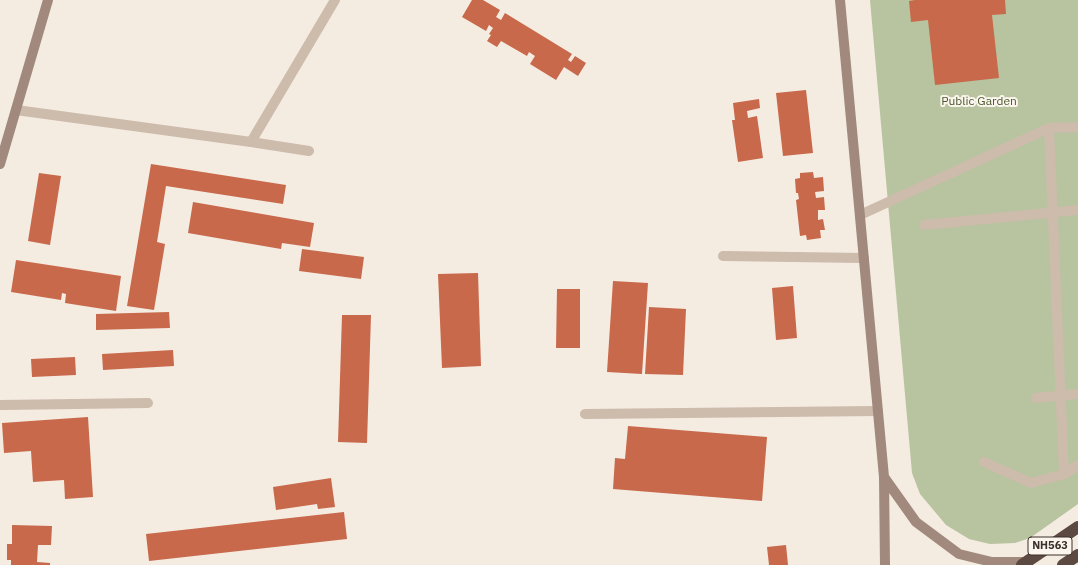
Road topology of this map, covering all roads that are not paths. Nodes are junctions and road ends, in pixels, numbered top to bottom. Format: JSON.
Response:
{"nodes":[{"id":1,"x":48,"y":0,"type":"edge"},
{"id":2,"x":335,"y":0,"type":"edge"},
{"id":3,"x":840,"y":0,"type":"edge"},
{"id":4,"x":16,"y":110,"type":"junction"},
{"id":5,"x":1078,"y":127,"type":"edge"},
{"id":6,"x":1049,"y":128,"type":"junction"},
{"id":7,"x":251,"y":142,"type":"junction"},
{"id":8,"x":310,"y":151,"type":"dead end"},
{"id":9,"x":0,"y":164,"type":"edge"},
{"id":10,"x":1078,"y":210,"type":"edge"},
{"id":11,"x":1053,"y":212,"type":"junction"},
{"id":12,"x":860,"y":215,"type":"junction"},
{"id":13,"x":924,"y":225,"type":"dead end"},
{"id":14,"x":723,"y":256,"type":"dead end"},
{"id":15,"x":864,"y":258,"type":"junction"},
{"id":16,"x":1078,"y":394,"type":"edge"},
{"id":17,"x":1061,"y":395,"type":"junction"},
{"id":18,"x":1036,"y":398,"type":"dead end"},
{"id":19,"x":148,"y":403,"type":"dead end"},
{"id":20,"x":0,"y":405,"type":"edge"},
{"id":21,"x":878,"y":411,"type":"junction"},
{"id":22,"x":585,"y":414,"type":"dead end"},
{"id":23,"x":984,"y":462,"type":"dead end"},
{"id":24,"x":1078,"y":465,"type":"edge"},
{"id":25,"x":1064,"y":474,"type":"junction"},
{"id":26,"x":884,"y":477,"type":"junction"},
{"id":27,"x":1078,"y":527,"type":"edge"},
{"id":28,"x":1078,"y":555,"type":"edge"},
{"id":29,"x":1024,"y":563,"type":"edge"},
{"id":30,"x":885,"y":565,"type":"edge"},
{"id":31,"x":1063,"y":565,"type":"edge"}],
"edges":[{"from":1,"to":4,"type":"street"},
{"from":2,"to":7,"type":"street"},
{"from":3,"to":12,"type":"street"},
{"from":4,"to":7,"type":"street"},
{"from":4,"to":9,"type":"street"},
{"from":5,"to":6,"type":"street"},
{"from":6,"to":11,"type":"street"},
{"from":6,"to":12,"type":"street"},
{"from":7,"to":8,"type":"street"},
{"from":10,"to":11,"type":"street"},
{"from":11,"to":13,"type":"street"},
{"from":11,"to":17,"type":"street"},
{"from":12,"to":15,"type":"street"},
{"from":14,"to":15,"type":"street"},
{"from":15,"to":21,"type":"street"},
{"from":16,"to":17,"type":"street"},
{"from":17,"to":18,"type":"street"},
{"from":17,"to":25,"type":"street"},
{"from":19,"to":20,"type":"street"},
{"from":21,"to":22,"type":"street"},
{"from":21,"to":26,"type":"street"},
{"from":23,"to":25,"type":"street"},
{"from":24,"to":25,"type":"street"},
{"from":26,"to":29,"type":"street"},
{"from":26,"to":30,"type":"street"},
{"from":27,"to":29,"type":"highway","number":"NH563"},
{"from":28,"to":31,"type":"highway","number":"NH563"}]}
